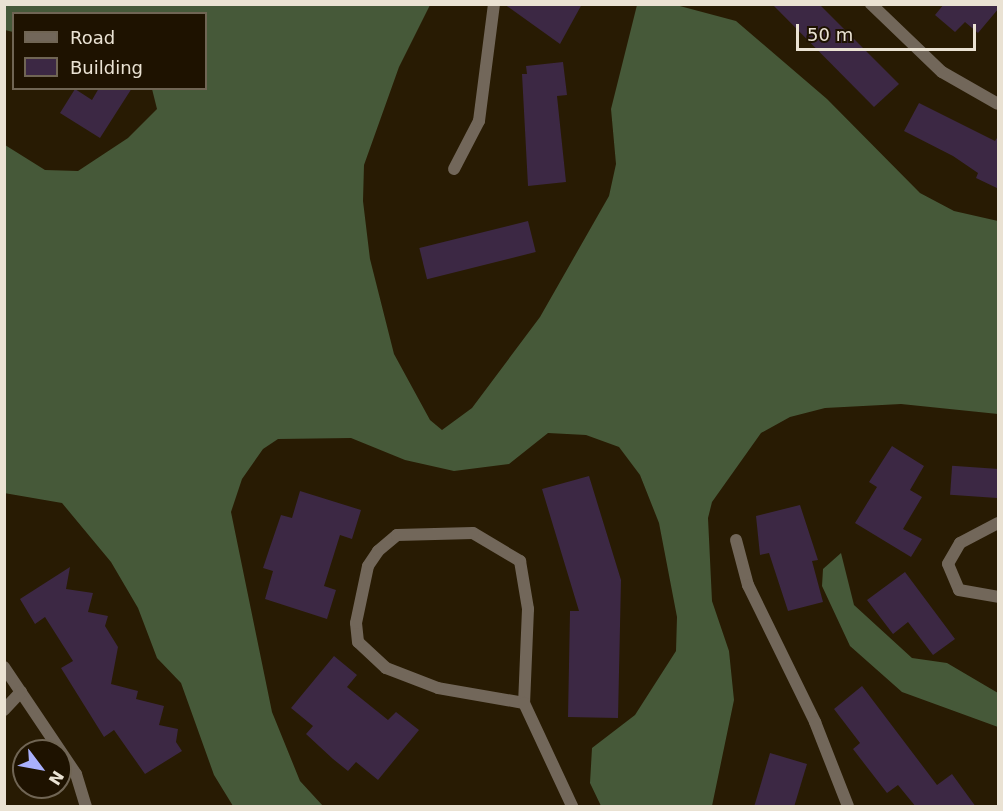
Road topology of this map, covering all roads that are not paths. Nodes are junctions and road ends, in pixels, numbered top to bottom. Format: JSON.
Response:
{"nodes":[{"id":1,"x":494,"y":4,"type":"edge"},
{"id":2,"x":871,"y":4,"type":"edge"},
{"id":3,"x":999,"y":104,"type":"edge"},
{"id":4,"x":454,"y":169,"type":"dead end"},
{"id":5,"x":999,"y":523,"type":"edge"},
{"id":6,"x":736,"y":540,"type":"dead end"},
{"id":7,"x":999,"y":597,"type":"edge"},
{"id":8,"x":4,"y":667,"type":"edge"},
{"id":9,"x":21,"y":692,"type":"junction"},
{"id":10,"x":524,"y":704,"type":"junction"},
{"id":11,"x":4,"y":710,"type":"edge"},
{"id":12,"x":86,"y":807,"type":"edge"},
{"id":13,"x":572,"y":807,"type":"edge"},
{"id":14,"x":848,"y":807,"type":"edge"}],
"edges":[{"from":1,"to":4,"type":"street"},
{"from":2,"to":3,"type":"street"},
{"from":5,"to":7,"type":"street"},
{"from":6,"to":14,"type":"street"},
{"from":8,"to":9,"type":"street"},
{"from":9,"to":11,"type":"street"},
{"from":9,"to":12,"type":"street"},
{"from":10,"to":10,"type":"street"},
{"from":10,"to":13,"type":"street"}]}
